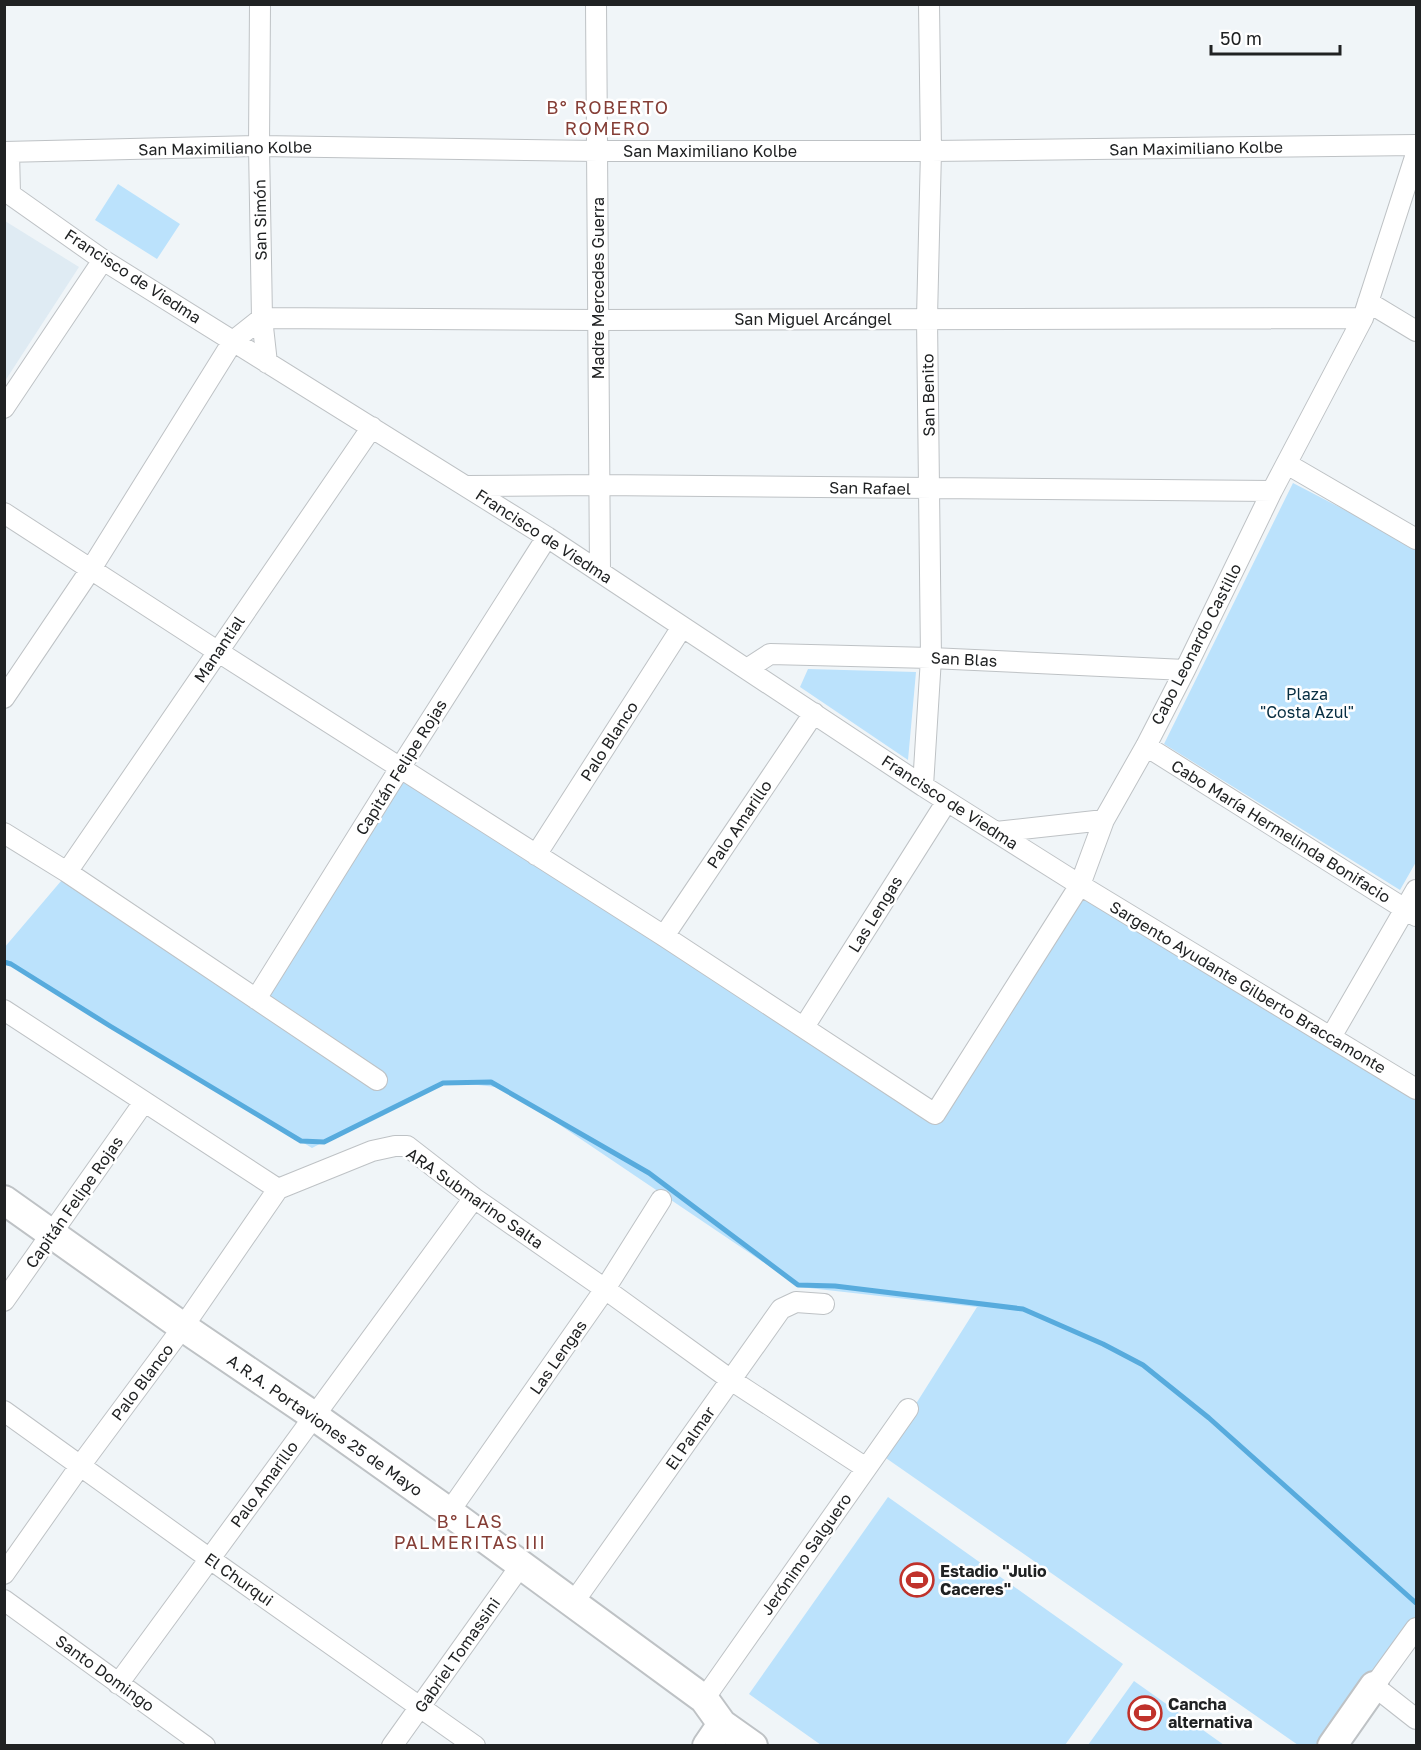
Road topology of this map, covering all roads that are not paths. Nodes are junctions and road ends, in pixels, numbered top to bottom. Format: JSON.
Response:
{"nodes":[{"id":1,"x":260,"y":4,"type":"edge"},
{"id":2,"x":596,"y":4,"type":"edge"},
{"id":3,"x":929,"y":4,"type":"edge"},
{"id":4,"x":1416,"y":145,"type":"edge"},
{"id":5,"x":259,"y":146,"type":"junction"},
{"id":6,"x":597,"y":151,"type":"junction"},
{"id":7,"x":931,"y":151,"type":"junction"},
{"id":8,"x":7,"y":152,"type":"edge"},
{"id":9,"x":1416,"y":154,"type":"edge"},
{"id":10,"x":7,"y":192,"type":"edge"},
{"id":11,"x":104,"y":260,"type":"junction"},
{"id":12,"x":1366,"y":310,"type":"junction"},
{"id":13,"x":262,"y":318,"type":"junction"},
{"id":14,"x":927,"y":318,"type":"junction"},
{"id":15,"x":598,"y":320,"type":"junction"},
{"id":16,"x":1416,"y":331,"type":"edge"},
{"id":17,"x":233,"y":341,"type":"junction"},
{"id":18,"x":267,"y":363,"type":"junction"},
{"id":19,"x":4,"y":408,"type":"edge"},
{"id":20,"x":372,"y":427,"type":"junction"},
{"id":21,"x":1287,"y":464,"type":"junction"},
{"id":22,"x":599,"y":485,"type":"junction"},
{"id":23,"x":468,"y":486,"type":"junction"},
{"id":24,"x":930,"y":489,"type":"junction"},
{"id":25,"x":1272,"y":491,"type":"junction"},
{"id":26,"x":4,"y":513,"type":"edge"},
{"id":27,"x":547,"y":537,"type":"junction"},
{"id":28,"x":1416,"y":539,"type":"edge"},
{"id":29,"x":91,"y":569,"type":"junction"},
{"id":30,"x":600,"y":572,"type":"junction"},
{"id":31,"x":682,"y":627,"type":"junction"},
{"id":32,"x":217,"y":651,"type":"junction"},
{"id":33,"x":931,"y":658,"type":"junction"},
{"id":34,"x":747,"y":669,"type":"junction"},
{"id":35,"x":1185,"y":670,"type":"junction"},
{"id":36,"x":4,"y":698,"type":"edge"},
{"id":37,"x":814,"y":713,"type":"junction"},
{"id":38,"x":1146,"y":746,"type":"junction"},
{"id":39,"x":400,"y":768,"type":"junction"},
{"id":40,"x":922,"y":786,"type":"junction"},
{"id":41,"x":947,"y":801,"type":"junction"},
{"id":42,"x":1104,"y":820,"type":"junction"},
{"id":43,"x":996,"y":832,"type":"junction"},
{"id":44,"x":4,"y":833,"type":"edge"},
{"id":45,"x":536,"y":855,"type":"junction"},
{"id":46,"x":67,"y":872,"type":"junction"},
{"id":47,"x":1080,"y":885,"type":"junction"},
{"id":48,"x":1416,"y":890,"type":"edge"},
{"id":49,"x":1411,"y":912,"type":"edge"},
{"id":50,"x":664,"y":936,"type":"junction"},
{"id":51,"x":256,"y":999,"type":"junction"},
{"id":52,"x":4,"y":1010,"type":"edge"},
{"id":53,"x":804,"y":1027,"type":"junction"},
{"id":54,"x":1331,"y":1037,"type":"junction"},
{"id":55,"x":377,"y":1080,"type":"dead end"},
{"id":56,"x":1416,"y":1089,"type":"edge"},
{"id":57,"x":144,"y":1102,"type":"junction"},
{"id":58,"x":278,"y":1189,"type":"junction"},
{"id":59,"x":474,"y":1198,"type":"junction"},
{"id":60,"x":4,"y":1200,"type":"edge"},
{"id":61,"x":662,"y":1200,"type":"dead end"},
{"id":62,"x":52,"y":1234,"type":"junction"},
{"id":63,"x":605,"y":1289,"type":"junction"},
{"id":64,"x":4,"y":1301,"type":"edge"},
{"id":65,"x":824,"y":1304,"type":"dead end"},
{"id":66,"x":183,"y":1327,"type":"junction"},
{"id":67,"x":730,"y":1380,"type":"junction"},
{"id":68,"x":908,"y":1409,"type":"dead end"},
{"id":69,"x":4,"y":1411,"type":"edge"},
{"id":70,"x":314,"y":1416,"type":"junction"},
{"id":71,"x":80,"y":1466,"type":"junction"},
{"id":72,"x":866,"y":1468,"type":"junction"},
{"id":73,"x":449,"y":1512,"type":"junction"},
{"id":74,"x":210,"y":1559,"type":"junction"},
{"id":75,"x":521,"y":1564,"type":"junction"},
{"id":76,"x":4,"y":1574,"type":"edge"},
{"id":77,"x":4,"y":1600,"type":"edge"},
{"id":78,"x":573,"y":1603,"type":"junction"},
{"id":79,"x":1416,"y":1628,"type":"edge"},
{"id":80,"x":118,"y":1683,"type":"junction"},
{"id":81,"x":1374,"y":1686,"type":"junction"},
{"id":82,"x":704,"y":1699,"type":"junction"},
{"id":83,"x":421,"y":1706,"type":"junction"},
{"id":84,"x":1416,"y":1719,"type":"edge"},
{"id":85,"x":714,"y":1735,"type":"edge"},
{"id":86,"x":205,"y":1746,"type":"edge"},
{"id":87,"x":392,"y":1746,"type":"edge"},
{"id":88,"x":476,"y":1746,"type":"edge"},
{"id":89,"x":753,"y":1746,"type":"edge"},
{"id":90,"x":1332,"y":1746,"type":"edge"}],
"edges":[{"from":1,"to":5,"type":"street","name":"San Simón"},
{"from":2,"to":6,"type":"street","name":"Madre Mercedes Guerra"},
{"from":3,"to":7,"type":"street","name":"San Benito"},
{"from":4,"to":7,"type":"street","name":"San Maximiliano Kolbe"},
{"from":5,"to":6,"type":"street","name":"San Maximiliano Kolbe"},
{"from":5,"to":8,"type":"street","name":"San Maximiliano Kolbe"},
{"from":5,"to":13,"type":"street","name":"San Simón"},
{"from":6,"to":7,"type":"street","name":"San Maximiliano Kolbe"},
{"from":6,"to":15,"type":"street","name":"Madre Mercedes Guerra"},
{"from":7,"to":14,"type":"street","name":"San Benito"},
{"from":8,"to":10,"type":"street"},
{"from":9,"to":12,"type":"street","name":"Cabo Leonardo Castillo"},
{"from":10,"to":11,"type":"street","name":"Francisco de Viedma"},
{"from":11,"to":17,"type":"street","name":"Francisco de Viedma"},
{"from":11,"to":19,"type":"street"},
{"from":12,"to":14,"type":"street","name":"San Miguel Arcángel"},
{"from":12,"to":16,"type":"street"},
{"from":12,"to":21,"type":"street","name":"Cabo Leonardo Castillo"},
{"from":13,"to":15,"type":"street","name":"San Miguel Arcángel"},
{"from":13,"to":17,"type":"street"},
{"from":13,"to":18,"type":"street","name":"San Simón"},
{"from":14,"to":15,"type":"street","name":"San Miguel Arcángel"},
{"from":14,"to":24,"type":"street","name":"San Benito"},
{"from":15,"to":22,"type":"street","name":"Madre Mercedes Guerra"},
{"from":17,"to":18,"type":"street","name":"Francisco de Viedma"},
{"from":17,"to":29,"type":"street"},
{"from":18,"to":20,"type":"street","name":"Francisco de Viedma"},
{"from":20,"to":23,"type":"street","name":"Francisco de Viedma"},
{"from":20,"to":32,"type":"street","name":"Manantial"},
{"from":21,"to":25,"type":"street","name":"Cabo Leonardo Castillo"},
{"from":21,"to":28,"type":"street"},
{"from":22,"to":23,"type":"street","name":"San Rafael"},
{"from":22,"to":24,"type":"street","name":"San Rafael"},
{"from":22,"to":30,"type":"street","name":"Madre Mercedes Guerra"},
{"from":23,"to":27,"type":"street","name":"Francisco de Viedma"},
{"from":24,"to":25,"type":"street","name":"San Rafael"},
{"from":24,"to":33,"type":"street","name":"San Benito"},
{"from":25,"to":35,"type":"street","name":"Cabo Leonardo Castillo"},
{"from":26,"to":29,"type":"street"},
{"from":27,"to":30,"type":"street","name":"Francisco de Viedma"},
{"from":27,"to":39,"type":"street","name":"Capitán Felipe Rojas"},
{"from":29,"to":32,"type":"street"},
{"from":29,"to":36,"type":"street"},
{"from":30,"to":31,"type":"street","name":"Francisco de Viedma"},
{"from":31,"to":34,"type":"street","name":"Francisco de Viedma"},
{"from":31,"to":45,"type":"street","name":"Palo Blanco"},
{"from":32,"to":39,"type":"street"},
{"from":32,"to":46,"type":"street","name":"Manantial"},
{"from":33,"to":34,"type":"street","name":"San Blas"},
{"from":33,"to":35,"type":"street","name":"San Blas"},
{"from":33,"to":40,"type":"street","name":"San Benito"},
{"from":34,"to":37,"type":"street","name":"Francisco de Viedma"},
{"from":35,"to":38,"type":"street","name":"Cabo Leonardo Castillo"},
{"from":37,"to":40,"type":"street","name":"Francisco de Viedma"},
{"from":37,"to":50,"type":"street","name":"Palo Amarillo"},
{"from":38,"to":42,"type":"street","name":"Cabo Leonardo Castillo"},
{"from":38,"to":49,"type":"street","name":"Cabo María Hermelinda Bonifacio"},
{"from":39,"to":45,"type":"street"},
{"from":39,"to":51,"type":"street","name":"Capitán Felipe Rojas"},
{"from":40,"to":41,"type":"street","name":"Francisco de Viedma"},
{"from":41,"to":43,"type":"street","name":"Francisco de Viedma"},
{"from":41,"to":53,"type":"street","name":"Las Lengas"},
{"from":42,"to":43,"type":"street"},
{"from":42,"to":47,"type":"street","name":"Cabo Leonardo Castillo"},
{"from":43,"to":47,"type":"street","name":"Francisco de Viedma"},
{"from":44,"to":46,"type":"street"},
{"from":45,"to":50,"type":"street"},
{"from":46,"to":51,"type":"street"},
{"from":47,"to":53,"type":"street","name":"Cabo Leonardo Castillo"},
{"from":47,"to":54,"type":"street","name":"Sargento Ayudante Gilberto Braccamonte"},
{"from":48,"to":49,"type":"street"},
{"from":49,"to":54,"type":"street"},
{"from":50,"to":53,"type":"street"},
{"from":51,"to":55,"type":"street"},
{"from":52,"to":57,"type":"street"},
{"from":54,"to":56,"type":"street","name":"Sargento Ayudante Gilberto Braccamonte"},
{"from":57,"to":58,"type":"street"},
{"from":57,"to":62,"type":"street","name":"Capitán Felipe Rojas"},
{"from":58,"to":59,"type":"street","name":"ARA Submarino Salta"},
{"from":58,"to":66,"type":"street","name":"Palo Blanco"},
{"from":59,"to":63,"type":"street","name":"ARA Submarino Salta"},
{"from":59,"to":70,"type":"street","name":"Palo Amarillo"},
{"from":60,"to":62,"type":"street","name":"A.R.A. Portaviones 25 de Mayo"},
{"from":61,"to":63,"type":"street","name":"Las Lengas"},
{"from":62,"to":64,"type":"street","name":"Capitán Felipe Rojas"},
{"from":62,"to":66,"type":"street","name":"A.R.A. Portaviones 25 de Mayo"},
{"from":63,"to":67,"type":"street","name":"ARA Submarino Salta"},
{"from":63,"to":73,"type":"street","name":"Las Lengas"},
{"from":65,"to":67,"type":"street","name":"El Palmar"},
{"from":66,"to":70,"type":"street","name":"A.R.A. Portaviones 25 de Mayo"},
{"from":66,"to":71,"type":"street","name":"Palo Blanco"},
{"from":67,"to":72,"type":"street","name":"ARA Submarino Salta"},
{"from":67,"to":78,"type":"street","name":"El Palmar"},
{"from":68,"to":72,"type":"street","name":"Jerónimo Salguero"},
{"from":69,"to":71,"type":"street","name":"El Churqui"},
{"from":70,"to":73,"type":"street","name":"A.R.A. Portaviones 25 de Mayo"},
{"from":70,"to":74,"type":"street","name":"Palo Amarillo"},
{"from":71,"to":74,"type":"street","name":"El Churqui"},
{"from":71,"to":76,"type":"street","name":"Palo Blanco"},
{"from":72,"to":82,"type":"street","name":"Jerónimo Salguero"},
{"from":73,"to":75,"type":"street","name":"A.R.A. Portaviones 25 de Mayo"},
{"from":74,"to":80,"type":"street","name":"Palo Amarillo"},
{"from":74,"to":83,"type":"street","name":"El Churqui"},
{"from":75,"to":78,"type":"street","name":"A.R.A. Portaviones 25 de Mayo"},
{"from":75,"to":83,"type":"street","name":"Gabriel Tomassini"},
{"from":77,"to":80,"type":"street","name":"Santo Domingo"},
{"from":78,"to":82,"type":"street","name":"A.R.A. Portaviones 25 de Mayo"},
{"from":79,"to":81,"type":"street"},
{"from":80,"to":86,"type":"street","name":"Santo Domingo"},
{"from":81,"to":84,"type":"street"},
{"from":81,"to":90,"type":"street"},
{"from":82,"to":85,"type":"street","name":"A.R.A. Portaviones 25 de Mayo"},
{"from":83,"to":87,"type":"street","name":"Gabriel Tomassini"},
{"from":83,"to":88,"type":"street","name":"El Churqui"},
{"from":85,"to":89,"type":"street","name":"A.R.A. Portaviones 25 de Mayo"}]}
